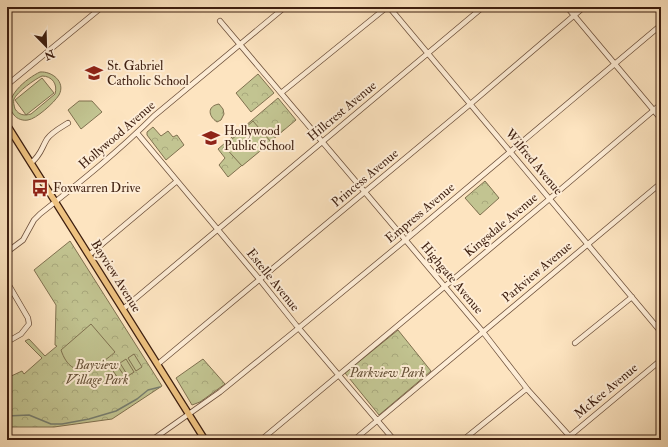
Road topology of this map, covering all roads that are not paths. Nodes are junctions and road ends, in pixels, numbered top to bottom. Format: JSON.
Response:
{"nodes":[{"id":1,"x":285,"y":7,"type":"edge"},
{"id":2,"x":388,"y":7,"type":"edge"},
{"id":3,"x":483,"y":7,"type":"edge"},
{"id":4,"x":567,"y":7,"type":"edge"},
{"id":5,"x":584,"y":7,"type":"edge"},
{"id":6,"x":99,"y":8,"type":"edge"},
{"id":7,"x":574,"y":15,"type":"junction"},
{"id":8,"x":220,"y":21,"type":"dead end"},
{"id":9,"x":661,"y":25,"type":"edge"},
{"id":10,"x":240,"y":44,"type":"junction"},
{"id":11,"x":428,"y":53,"type":"junction"},
{"id":12,"x":614,"y":64,"type":"junction"},
{"id":13,"x":7,"y":85,"type":"edge"},
{"id":14,"x":281,"y":94,"type":"junction"},
{"id":15,"x":471,"y":104,"type":"junction"},
{"id":16,"x":661,"y":104,"type":"edge"},
{"id":17,"x":654,"y":110,"type":"junction"},
{"id":18,"x":661,"y":119,"type":"edge"},
{"id":19,"x":68,"y":123,"type":"dead end"},
{"id":20,"x":7,"y":125,"type":"edge"},
{"id":21,"x":137,"y":133,"type":"junction"},
{"id":22,"x":323,"y":141,"type":"junction"},
{"id":23,"x":511,"y":152,"type":"junction"},
{"id":24,"x":31,"y":163,"type":"junction"},
{"id":25,"x":177,"y":181,"type":"junction"},
{"id":26,"x":661,"y":183,"type":"edge"},
{"id":27,"x":365,"y":192,"type":"junction"},
{"id":28,"x":550,"y":198,"type":"junction"},
{"id":29,"x":55,"y":202,"type":"junction"},
{"id":30,"x":217,"y":230,"type":"junction"},
{"id":31,"x":406,"y":240,"type":"junction"},
{"id":32,"x":588,"y":244,"type":"junction"},
{"id":33,"x":7,"y":252,"type":"edge"},
{"id":34,"x":89,"y":255,"type":"junction"},
{"id":35,"x":260,"y":280,"type":"junction"},
{"id":36,"x":7,"y":282,"type":"edge"},
{"id":37,"x":444,"y":287,"type":"junction"},
{"id":38,"x":632,"y":297,"type":"junction"},
{"id":39,"x":123,"y":309,"type":"junction"},
{"id":40,"x":298,"y":328,"type":"junction"},
{"id":41,"x":483,"y":332,"type":"junction"},
{"id":42,"x":661,"y":332,"type":"edge"},
{"id":43,"x":7,"y":342,"type":"edge"},
{"id":44,"x":575,"y":343,"type":"dead end"},
{"id":45,"x":661,"y":360,"type":"edge"},
{"id":46,"x":158,"y":364,"type":"junction"},
{"id":47,"x":338,"y":376,"type":"junction"},
{"id":48,"x":528,"y":390,"type":"junction"},
{"id":49,"x":189,"y":414,"type":"junction"},
{"id":50,"x":377,"y":420,"type":"junction"},
{"id":51,"x":572,"y":438,"type":"edge"},
{"id":52,"x":152,"y":440,"type":"edge"},
{"id":53,"x":206,"y":440,"type":"edge"},
{"id":54,"x":262,"y":440,"type":"edge"},
{"id":55,"x":354,"y":440,"type":"edge"},
{"id":56,"x":394,"y":440,"type":"edge"},
{"id":57,"x":463,"y":440,"type":"edge"},
{"id":58,"x":565,"y":440,"type":"edge"}],
"edges":[{"from":1,"to":10,"type":"street","name":"Hollywood Avenue"},
{"from":2,"to":11,"type":"street","name":"Wilfred Avenue"},
{"from":2,"to":14,"type":"street"},
{"from":3,"to":11,"type":"street","name":"Hillcrest Avenue"},
{"from":4,"to":7,"type":"street"},
{"from":5,"to":7,"type":"street","name":"Princess Avenue"},
{"from":6,"to":13,"type":"street"},
{"from":7,"to":12,"type":"street"},
{"from":7,"to":15,"type":"street","name":"Princess Avenue"},
{"from":8,"to":10,"type":"street","name":"Highgate Avenue"},
{"from":9,"to":12,"type":"street","name":"Empress Avenue"},
{"from":10,"to":14,"type":"street","name":"Highgate Avenue"},
{"from":10,"to":21,"type":"street","name":"Hollywood Avenue"},
{"from":11,"to":15,"type":"street","name":"Wilfred Avenue"},
{"from":11,"to":22,"type":"street","name":"Hillcrest Avenue"},
{"from":12,"to":17,"type":"street"},
{"from":12,"to":23,"type":"street","name":"Empress Avenue"},
{"from":14,"to":22,"type":"street","name":"Highgate Avenue"},
{"from":15,"to":23,"type":"street","name":"Wilfred Avenue"},
{"from":15,"to":27,"type":"street","name":"Princess Avenue"},
{"from":16,"to":17,"type":"street","name":"Kingsdale Avenue"},
{"from":17,"to":18,"type":"street"},
{"from":17,"to":28,"type":"street","name":"Kingsdale Avenue"},
{"from":19,"to":24,"type":"street"},
{"from":20,"to":24,"type":"main road","name":"Bayview Avenue"},
{"from":21,"to":25,"type":"street","name":"Estelle Avenue"},
{"from":21,"to":29,"type":"street","name":"Hollywood Avenue"},
{"from":22,"to":27,"type":"street","name":"Highgate Avenue"},
{"from":22,"to":30,"type":"street","name":"Hillcrest Avenue"},
{"from":23,"to":28,"type":"street","name":"Wilfred Avenue"},
{"from":23,"to":31,"type":"street","name":"Empress Avenue"},
{"from":24,"to":29,"type":"main road","name":"Bayview Avenue"},
{"from":25,"to":30,"type":"street","name":"Estelle Avenue"},
{"from":25,"to":34,"type":"street"},
{"from":26,"to":32,"type":"street","name":"Parkview Avenue"},
{"from":27,"to":31,"type":"street","name":"Highgate Avenue"},
{"from":27,"to":35,"type":"street","name":"Princess Avenue"},
{"from":28,"to":32,"type":"street","name":"Wilfred Avenue"},
{"from":28,"to":37,"type":"street","name":"Kingsdale Avenue"},
{"from":29,"to":33,"type":"street"},
{"from":29,"to":34,"type":"main road","name":"Bayview Avenue"},
{"from":30,"to":35,"type":"street","name":"Estelle Avenue"},
{"from":30,"to":39,"type":"street","name":"Hillcrest Avenue"},
{"from":31,"to":37,"type":"street","name":"Highgate Avenue"},
{"from":31,"to":40,"type":"street","name":"Empress Avenue"},
{"from":32,"to":38,"type":"street","name":"Wilfred Avenue"},
{"from":32,"to":41,"type":"street","name":"Parkview Avenue"},
{"from":34,"to":39,"type":"main road","name":"Bayview Avenue"},
{"from":35,"to":40,"type":"street","name":"Estelle Avenue"},
{"from":35,"to":46,"type":"street","name":"Princess Avenue"},
{"from":36,"to":43,"type":"street"},
{"from":37,"to":41,"type":"street","name":"Highgate Avenue"},
{"from":37,"to":47,"type":"street","name":"Kingsdale Avenue"},
{"from":38,"to":42,"type":"street","name":"Wilfred Avenue"},
{"from":38,"to":44,"type":"street"},
{"from":39,"to":46,"type":"main road","name":"Bayview Avenue"},
{"from":40,"to":47,"type":"street","name":"Estelle Avenue"},
{"from":40,"to":49,"type":"street","name":"Empress Avenue"},
{"from":41,"to":48,"type":"street","name":"Highgate Avenue"},
{"from":41,"to":50,"type":"street","name":"Parkview Avenue"},
{"from":45,"to":51,"type":"street","name":"McKee Avenue"},
{"from":46,"to":49,"type":"main road","name":"Bayview Avenue"},
{"from":47,"to":50,"type":"street","name":"Estelle Avenue"},
{"from":47,"to":54,"type":"street","name":"Kingsdale Avenue"},
{"from":48,"to":51,"type":"street","name":"Highgate Avenue"},
{"from":48,"to":57,"type":"street"},
{"from":49,"to":52,"type":"street","name":"Empress Avenue"},
{"from":49,"to":53,"type":"main road","name":"Bayview Avenue"},
{"from":50,"to":55,"type":"street","name":"Parkview Avenue"},
{"from":50,"to":56,"type":"street","name":"Estelle Avenue"},
{"from":51,"to":58,"type":"street","name":"McKee Avenue"}]}
